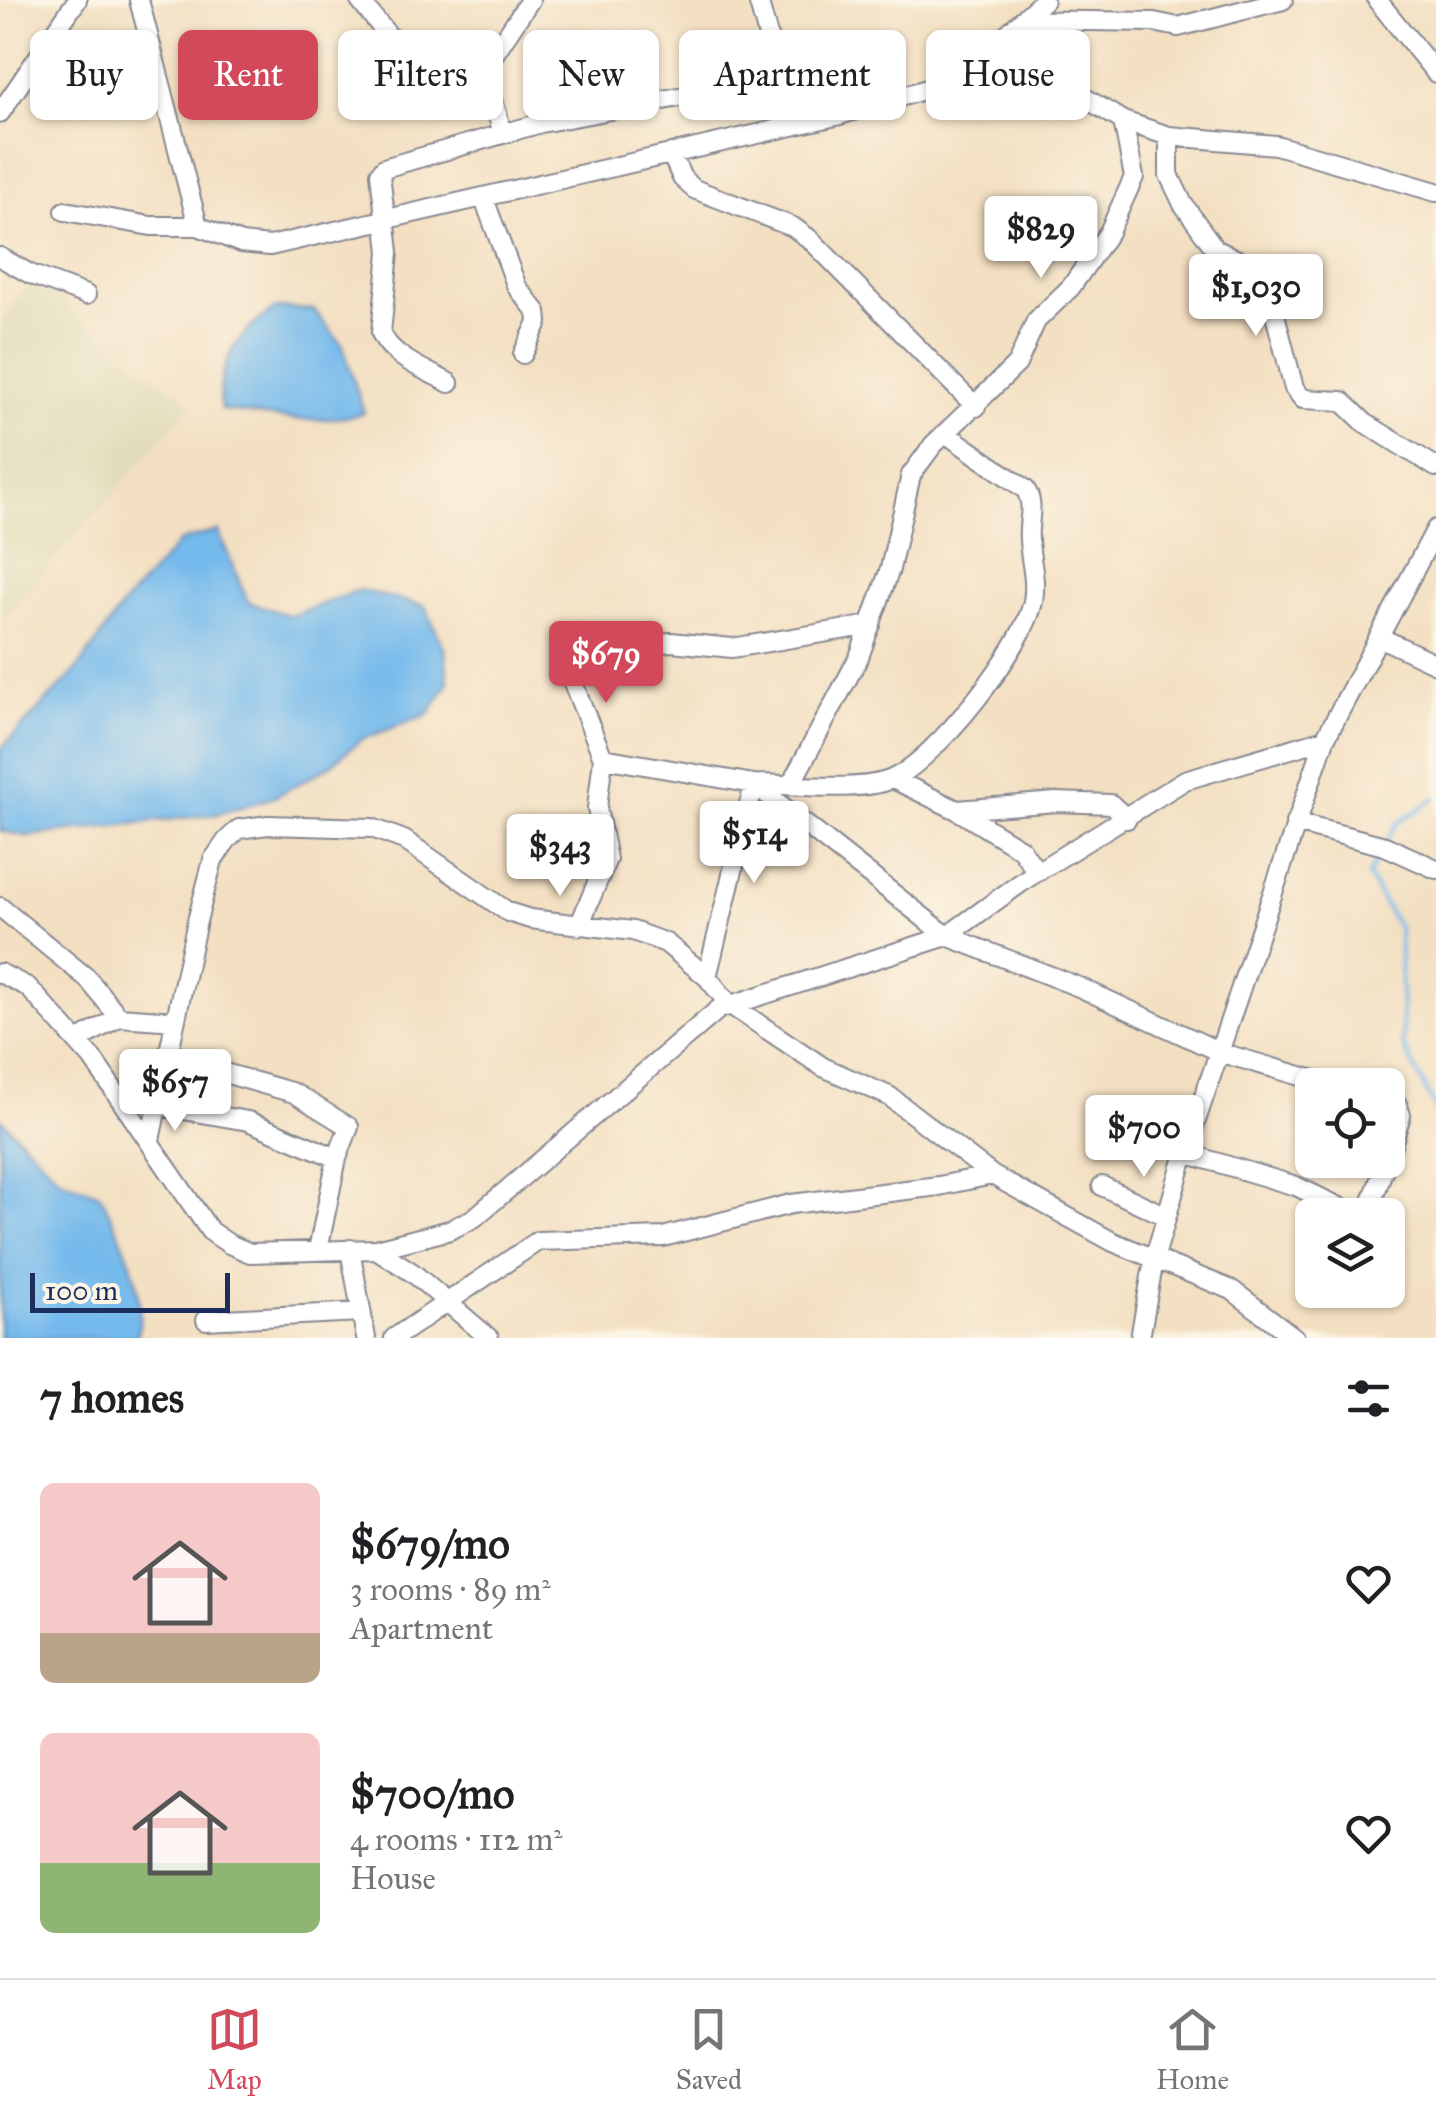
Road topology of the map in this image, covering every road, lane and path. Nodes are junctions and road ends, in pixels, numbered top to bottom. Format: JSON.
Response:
{"nodes":[{"id":1,"x":77,"y":0,"type":"edge"},
{"id":2,"x":138,"y":0,"type":"edge"},
{"id":3,"x":530,"y":0,"type":"edge"},
{"id":4,"x":758,"y":0,"type":"edge"},
{"id":5,"x":1044,"y":0,"type":"edge"},
{"id":6,"x":1283,"y":0,"type":"edge"},
{"id":7,"x":1377,"y":0,"type":"edge"},
{"id":8,"x":360,"y":1,"type":"edge"},
{"id":9,"x":1022,"y":20,"type":"junction"},
{"id":10,"x":384,"y":30,"type":"edge"},
{"id":11,"x":766,"y":30,"type":"edge"},
{"id":12,"x":1011,"y":30,"type":"edge"},
{"id":13,"x":503,"y":40,"type":"edge"},
{"id":14,"x":1436,"y":73,"type":"edge"},
{"id":15,"x":926,"y":89,"type":"edge"},
{"id":16,"x":679,"y":98,"type":"edge"},
{"id":17,"x":1090,"y":101,"type":"edge"},
{"id":18,"x":0,"y":112,"type":"edge"},
{"id":19,"x":498,"y":120,"type":"edge"},
{"id":20,"x":791,"y":120,"type":"edge"},
{"id":21,"x":1123,"y":121,"type":"junction"},
{"id":22,"x":793,"y":126,"type":"junction"},
{"id":23,"x":502,"y":134,"type":"junction"},
{"id":24,"x":1169,"y":136,"type":"junction"},
{"id":25,"x":671,"y":154,"type":"junction"},
{"id":26,"x":1436,"y":192,"type":"edge"},
{"id":27,"x":484,"y":199,"type":"junction"},
{"id":28,"x":65,"y":211,"type":"dead end"},
{"id":29,"x":388,"y":220,"type":"junction"},
{"id":30,"x":198,"y":226,"type":"junction"},
{"id":31,"x":0,"y":257,"type":"edge"},
{"id":32,"x":86,"y":295,"type":"dead end"},
{"id":33,"x":523,"y":354,"type":"dead end"},
{"id":34,"x":449,"y":382,"type":"dead end"},
{"id":35,"x":976,"y":407,"type":"junction"},
{"id":36,"x":948,"y":435,"type":"junction"},
{"id":37,"x":1436,"y":467,"type":"edge"},
{"id":38,"x":1436,"y":528,"type":"edge"},
{"id":39,"x":871,"y":625,"type":"junction"},
{"id":40,"x":1379,"y":637,"type":"junction"},
{"id":41,"x":1436,"y":664,"type":"edge"},
{"id":42,"x":1325,"y":739,"type":"junction"},
{"id":43,"x":603,"y":758,"type":"junction"},
{"id":44,"x":893,"y":778,"type":"junction"},
{"id":45,"x":754,"y":784,"type":"junction"},
{"id":46,"x":791,"y":784,"type":"junction"},
{"id":47,"x":957,"y":810,"type":"junction"},
{"id":48,"x":1127,"y":819,"type":"junction"},
{"id":49,"x":1295,"y":823,"type":"junction"},
{"id":50,"x":1436,"y":869,"type":"edge"},
{"id":51,"x":1037,"y":872,"type":"junction"},
{"id":52,"x":0,"y":907,"type":"edge"},
{"id":53,"x":579,"y":926,"type":"junction"},
{"id":54,"x":947,"y":936,"type":"junction"},
{"id":55,"x":0,"y":974,"type":"edge"},
{"id":56,"x":707,"y":977,"type":"junction"},
{"id":57,"x":729,"y":1004,"type":"junction"},
{"id":58,"x":119,"y":1016,"type":"junction"},
{"id":59,"x":174,"y":1020,"type":"junction"},
{"id":60,"x":76,"y":1041,"type":"junction"},
{"id":61,"x":1222,"y":1053,"type":"junction"},
{"id":62,"x":220,"y":1072,"type":"dead end"},
{"id":63,"x":1295,"y":1074,"type":"edge"},
{"id":64,"x":160,"y":1106,"type":"junction"},
{"id":65,"x":150,"y":1140,"type":"junction"},
{"id":66,"x":1185,"y":1153,"type":"junction"},
{"id":67,"x":337,"y":1158,"type":"junction"},
{"id":68,"x":992,"y":1175,"type":"junction"},
{"id":69,"x":1102,"y":1186,"type":"dead end"},
{"id":70,"x":1321,"y":1198,"type":"edge"},
{"id":71,"x":1166,"y":1216,"type":"junction"},
{"id":72,"x":318,"y":1250,"type":"junction"},
{"id":73,"x":350,"y":1250,"type":"junction"},
{"id":74,"x":376,"y":1250,"type":"junction"},
{"id":75,"x":1154,"y":1260,"type":"junction"},
{"id":76,"x":447,"y":1302,"type":"junction"},
{"id":77,"x":360,"y":1312,"type":"junction"},
{"id":78,"x":206,"y":1320,"type":"dead end"},
{"id":79,"x":366,"y":1338,"type":"edge"},
{"id":80,"x":394,"y":1338,"type":"edge"},
{"id":81,"x":488,"y":1338,"type":"edge"},
{"id":82,"x":1140,"y":1338,"type":"edge"},
{"id":83,"x":1294,"y":1338,"type":"edge"}],
"edges":[{"from":1,"to":18,"type":"street"},
{"from":2,"to":30,"type":"street"},
{"from":3,"to":13,"type":"street"},
{"from":4,"to":11,"type":"street"},
{"from":5,"to":9,"type":"street"},
{"from":6,"to":9,"type":"street"},
{"from":7,"to":14,"type":"street"},
{"from":8,"to":10,"type":"street"},
{"from":9,"to":12,"type":"street"},
{"from":15,"to":22,"type":"street"},
{"from":16,"to":23,"type":"street"},
{"from":17,"to":21,"type":"street"},
{"from":19,"to":23,"type":"street"},
{"from":20,"to":22,"type":"street"},
{"from":21,"to":24,"type":"street"},
{"from":21,"to":35,"type":"street"},
{"from":22,"to":25,"type":"street"},
{"from":23,"to":29,"type":"street"},
{"from":24,"to":26,"type":"street"},
{"from":24,"to":37,"type":"street"},
{"from":25,"to":27,"type":"street"},
{"from":25,"to":35,"type":"street"},
{"from":27,"to":29,"type":"street"},
{"from":27,"to":33,"type":"street"},
{"from":28,"to":30,"type":"street"},
{"from":29,"to":30,"type":"street"},
{"from":29,"to":34,"type":"street"},
{"from":31,"to":32,"type":"street"},
{"from":35,"to":36,"type":"street"},
{"from":36,"to":39,"type":"street"},
{"from":36,"to":44,"type":"street"},
{"from":38,"to":40,"type":"street"},
{"from":39,"to":43,"type":"street"},
{"from":39,"to":46,"type":"street"},
{"from":40,"to":41,"type":"street"},
{"from":40,"to":42,"type":"street"},
{"from":42,"to":48,"type":"street"},
{"from":42,"to":49,"type":"street"},
{"from":43,"to":45,"type":"street"},
{"from":43,"to":53,"type":"street"},
{"from":44,"to":46,"type":"street"},
{"from":44,"to":47,"type":"street"},
{"from":45,"to":46,"type":"street"},
{"from":45,"to":54,"type":"street"},
{"from":45,"to":56,"type":"street"},
{"from":47,"to":48,"type":"street"},
{"from":47,"to":51,"type":"street"},
{"from":48,"to":51,"type":"street"},
{"from":49,"to":50,"type":"street"},
{"from":49,"to":61,"type":"street"},
{"from":51,"to":54,"type":"street"},
{"from":52,"to":58,"type":"street"},
{"from":53,"to":56,"type":"street"},
{"from":53,"to":59,"type":"street"},
{"from":54,"to":57,"type":"street"},
{"from":54,"to":61,"type":"street"},
{"from":55,"to":60,"type":"street"},
{"from":56,"to":57,"type":"street"},
{"from":57,"to":68,"type":"street"},
{"from":57,"to":74,"type":"street"},
{"from":58,"to":59,"type":"street"},
{"from":58,"to":60,"type":"street"},
{"from":59,"to":64,"type":"street"},
{"from":60,"to":65,"type":"street"},
{"from":61,"to":63,"type":"street"},
{"from":61,"to":66,"type":"street"},
{"from":62,"to":67,"type":"street"},
{"from":64,"to":65,"type":"street"},
{"from":64,"to":67,"type":"street"},
{"from":65,"to":72,"type":"street"},
{"from":66,"to":70,"type":"street"},
{"from":66,"to":71,"type":"street"},
{"from":67,"to":72,"type":"street"},
{"from":68,"to":75,"type":"street"},
{"from":68,"to":76,"type":"street"},
{"from":69,"to":71,"type":"street"},
{"from":71,"to":75,"type":"street"},
{"from":72,"to":73,"type":"street"},
{"from":73,"to":74,"type":"street"},
{"from":73,"to":77,"type":"street"},
{"from":74,"to":76,"type":"street"},
{"from":75,"to":82,"type":"street"},
{"from":75,"to":83,"type":"street"},
{"from":76,"to":80,"type":"street"},
{"from":76,"to":81,"type":"street"},
{"from":77,"to":78,"type":"street"},
{"from":77,"to":79,"type":"street"}]}
